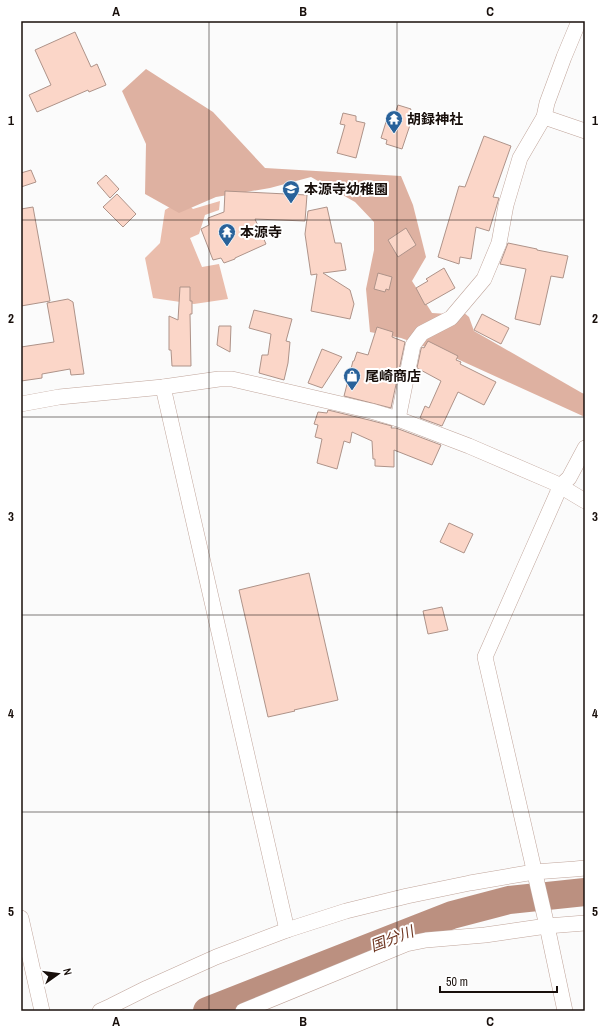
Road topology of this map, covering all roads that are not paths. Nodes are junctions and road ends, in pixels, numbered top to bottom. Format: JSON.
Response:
{"nodes":[{"id":1,"x":579,"y":21,"type":"edge"},
{"id":2,"x":544,"y":116,"type":"junction"},
{"id":3,"x":585,"y":131,"type":"edge"},
{"id":4,"x":163,"y":387,"type":"junction"},
{"id":5,"x":21,"y":404,"type":"edge"},
{"id":6,"x":398,"y":419,"type":"junction"},
{"id":7,"x":585,"y":448,"type":"edge"},
{"id":8,"x":560,"y":486,"type":"junction"},
{"id":9,"x":585,"y":501,"type":"edge"},
{"id":10,"x":585,"y":868,"type":"edge"},
{"id":11,"x":535,"y":877,"type":"junction"},
{"id":12,"x":21,"y":918,"type":"edge"},
{"id":13,"x":546,"y":920,"type":"junction"},
{"id":14,"x":585,"y":923,"type":"edge"},
{"id":15,"x":287,"y":930,"type":"junction"},
{"id":16,"x":42,"y":1011,"type":"edge"},
{"id":17,"x":100,"y":1011,"type":"edge"},
{"id":18,"x":243,"y":1011,"type":"edge"},
{"id":19,"x":565,"y":1011,"type":"edge"}],
"edges":[{"from":1,"to":2,"type":"street"},
{"from":2,"to":3,"type":"street"},
{"from":2,"to":6,"type":"street"},
{"from":4,"to":5,"type":"street"},
{"from":4,"to":6,"type":"street"},
{"from":4,"to":15,"type":"street"},
{"from":6,"to":8,"type":"street"},
{"from":7,"to":8,"type":"street"},
{"from":8,"to":9,"type":"street"},
{"from":8,"to":11,"type":"street"},
{"from":10,"to":11,"type":"street"},
{"from":11,"to":13,"type":"street"},
{"from":11,"to":15,"type":"street"},
{"from":12,"to":16,"type":"street"},
{"from":13,"to":14,"type":"street"},
{"from":13,"to":18,"type":"street"},
{"from":13,"to":19,"type":"street"},
{"from":15,"to":17,"type":"street"}]}
